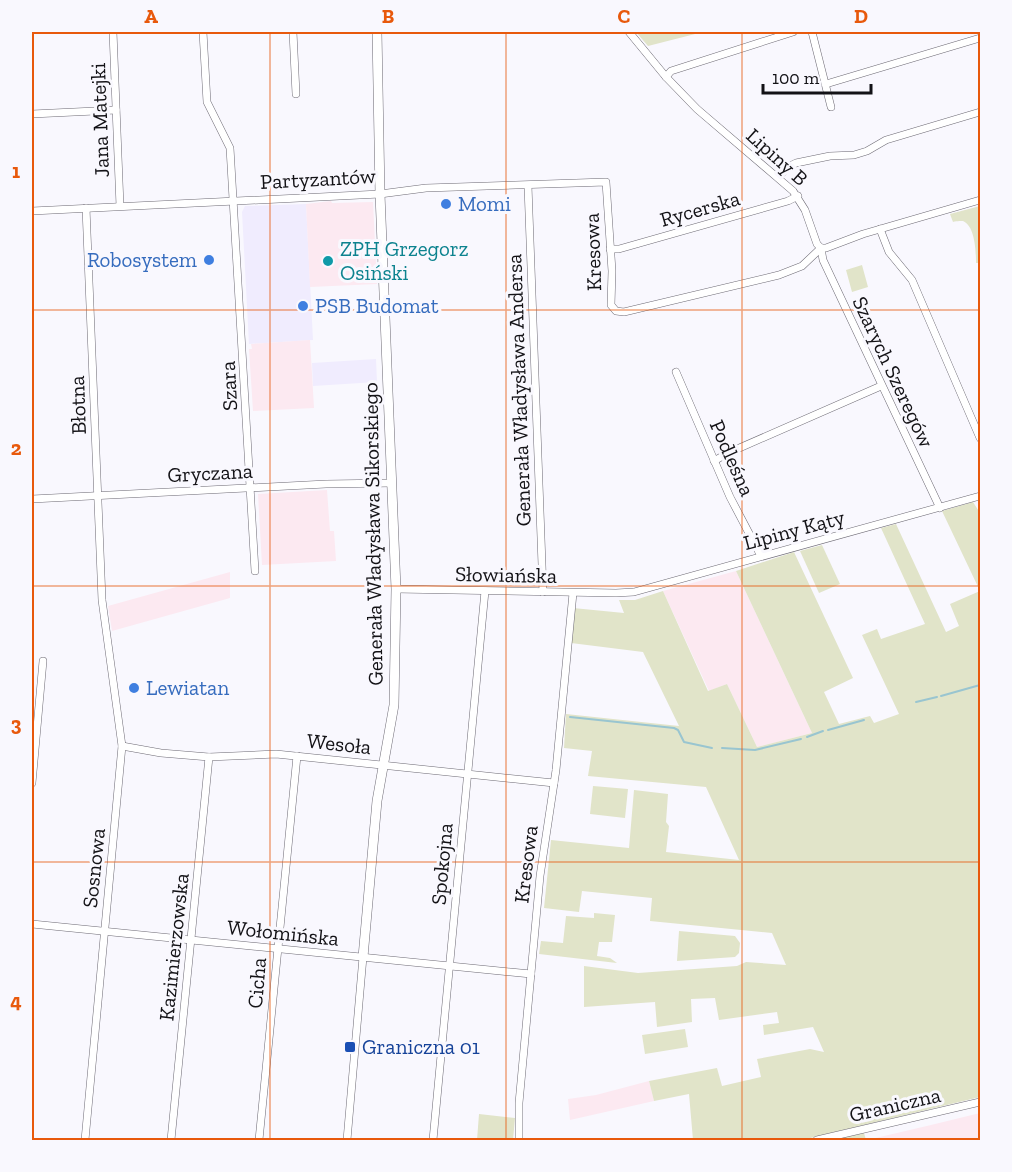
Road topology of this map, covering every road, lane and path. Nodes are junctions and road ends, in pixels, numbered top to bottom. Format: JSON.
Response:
{"nodes":[{"id":1,"x":113,"y":32,"type":"edge"},
{"id":2,"x":203,"y":32,"type":"edge"},
{"id":3,"x":293,"y":32,"type":"edge"},
{"id":4,"x":377,"y":32,"type":"edge"},
{"id":5,"x":629,"y":32,"type":"edge"},
{"id":6,"x":793,"y":32,"type":"edge"},
{"id":7,"x":812,"y":32,"type":"edge"},
{"id":8,"x":981,"y":38,"type":"edge"},
{"id":9,"x":666,"y":76,"type":"junction"},
{"id":10,"x":826,"y":84,"type":"junction"},
{"id":11,"x":296,"y":94,"type":"dead end"},
{"id":12,"x":831,"y":107,"type":"dead end"},
{"id":13,"x":116,"y":110,"type":"junction"},
{"id":14,"x":981,"y":112,"type":"edge"},
{"id":15,"x":32,"y":114,"type":"edge"},
{"id":16,"x":778,"y":177,"type":"junction"},
{"id":17,"x":606,"y":182,"type":"joint"},
{"id":18,"x":528,"y":186,"type":"junction"},
{"id":19,"x":380,"y":194,"type":"junction"},
{"id":20,"x":798,"y":196,"type":"junction"},
{"id":21,"x":234,"y":200,"type":"junction"},
{"id":22,"x":981,"y":201,"type":"edge"},
{"id":23,"x":120,"y":206,"type":"junction"},
{"id":24,"x":86,"y":208,"type":"junction"},
{"id":25,"x":32,"y":211,"type":"edge"},
{"id":26,"x":880,"y":229,"type":"junction"},
{"id":27,"x":821,"y":248,"type":"junction"},
{"id":28,"x":609,"y":249,"type":"junction"},
{"id":29,"x":676,"y":372,"type":"dead end"},
{"id":30,"x":881,"y":386,"type":"junction"},
{"id":31,"x":981,"y":438,"type":"edge"},
{"id":32,"x":714,"y":461,"type":"junction"},
{"id":33,"x":391,"y":483,"type":"junction"},
{"id":34,"x":251,"y":487,"type":"junction"},
{"id":35,"x":98,"y":495,"type":"junction"},
{"id":36,"x":981,"y":496,"type":"edge"},
{"id":37,"x":32,"y":498,"type":"edge"},
{"id":38,"x":940,"y":508,"type":"junction"},
{"id":39,"x":760,"y":556,"type":"junction"},
{"id":40,"x":255,"y":571,"type":"dead end"},
{"id":41,"x":396,"y":589,"type":"junction"},
{"id":42,"x":485,"y":591,"type":"junction"},
{"id":43,"x":543,"y":592,"type":"junction"},
{"id":44,"x":573,"y":593,"type":"junction"},
{"id":45,"x":616,"y":593,"type":"joint"},
{"id":46,"x":102,"y":600,"type":"joint"},
{"id":47,"x":43,"y":661,"type":"dead end"},
{"id":48,"x":122,"y":746,"type":"junction"},
{"id":49,"x":297,"y":756,"type":"junction"},
{"id":50,"x":208,"y":757,"type":"junction"},
{"id":51,"x":384,"y":766,"type":"junction"},
{"id":52,"x":467,"y":774,"type":"junction"},
{"id":53,"x":32,"y":783,"type":"edge"},
{"id":54,"x":554,"y":783,"type":"junction"},
{"id":55,"x":32,"y":924,"type":"edge"},
{"id":56,"x":104,"y":933,"type":"junction"},
{"id":57,"x":192,"y":940,"type":"junction"},
{"id":58,"x":277,"y":949,"type":"junction"},
{"id":59,"x":363,"y":957,"type":"junction"},
{"id":60,"x":451,"y":966,"type":"junction"},
{"id":61,"x":531,"y":974,"type":"junction"},
{"id":62,"x":981,"y":1102,"type":"edge"},
{"id":63,"x":86,"y":1140,"type":"edge"},
{"id":64,"x":171,"y":1140,"type":"edge"},
{"id":65,"x":259,"y":1140,"type":"edge"},
{"id":66,"x":347,"y":1140,"type":"edge"},
{"id":67,"x":433,"y":1140,"type":"edge"},
{"id":68,"x":519,"y":1140,"type":"edge"},
{"id":69,"x":817,"y":1140,"type":"edge"}],
"edges":[{"from":1,"to":13,"type":"street","name":"Jana Matejki"},
{"from":2,"to":21,"type":"street","name":"Szara"},
{"from":3,"to":11,"type":"street"},
{"from":4,"to":19,"type":"street","name":"Generała Władysława Sikorskiego"},
{"from":5,"to":9,"type":"street","name":"Lipiny B"},
{"from":6,"to":9,"type":"street"},
{"from":7,"to":10,"type":"street"},
{"from":8,"to":10,"type":"street"},
{"from":9,"to":16,"type":"street","name":"Lipiny B"},
{"from":10,"to":12,"type":"street"},
{"from":13,"to":15,"type":"street"},
{"from":13,"to":23,"type":"street","name":"Jana Matejki"},
{"from":14,"to":16,"type":"street"},
{"from":16,"to":20,"type":"street","name":"Lipiny B"},
{"from":17,"to":18,"type":"street","name":"Partyzantów"},
{"from":17,"to":28,"type":"street","name":"Kresowa"},
{"from":18,"to":19,"type":"street","name":"Partyzantów"},
{"from":18,"to":43,"type":"street","name":"Generała Władysława Andersa"},
{"from":19,"to":21,"type":"street","name":"Partyzantów"},
{"from":19,"to":33,"type":"street","name":"Generała Władysława Sikorskiego"},
{"from":20,"to":27,"type":"street","name":"Lipiny B"},
{"from":20,"to":28,"type":"street","name":"Rycerska"},
{"from":21,"to":23,"type":"street","name":"Partyzantów"},
{"from":21,"to":34,"type":"street","name":"Szara"},
{"from":22,"to":26,"type":"street"},
{"from":23,"to":24,"type":"street","name":"Partyzantów"},
{"from":24,"to":25,"type":"street","name":"Partyzantów"},
{"from":24,"to":35,"type":"street","name":"Błotna"},
{"from":26,"to":27,"type":"street"},
{"from":26,"to":31,"type":"street"},
{"from":27,"to":28,"type":"street","name":"Kresowa"},
{"from":27,"to":30,"type":"street","name":"Szarych Szeregów"},
{"from":29,"to":32,"type":"street","name":"Podleśna"},
{"from":30,"to":32,"type":"street"},
{"from":30,"to":38,"type":"street","name":"Szarych Szeregów"},
{"from":32,"to":39,"type":"street","name":"Podleśna"},
{"from":33,"to":34,"type":"street","name":"Gryczana"},
{"from":33,"to":41,"type":"street","name":"Generała Władysława Sikorskiego"},
{"from":34,"to":35,"type":"street","name":"Gryczana"},
{"from":34,"to":40,"type":"street","name":"Szara"},
{"from":35,"to":37,"type":"street","name":"Gryczana"},
{"from":35,"to":46,"type":"street","name":"Błotna"},
{"from":36,"to":38,"type":"street","name":"Lipiny Kąty"},
{"from":38,"to":39,"type":"street","name":"Lipiny Kąty"},
{"from":39,"to":45,"type":"street","name":"Lipiny Kąty"},
{"from":41,"to":42,"type":"street","name":"Słowiańska"},
{"from":41,"to":51,"type":"street","name":"Generała Władysława Sikorskiego"},
{"from":42,"to":43,"type":"street","name":"Słowiańska"},
{"from":42,"to":52,"type":"street","name":"Spokojna"},
{"from":43,"to":44,"type":"street","name":"Słowiańska"},
{"from":44,"to":45,"type":"street","name":"Słowiańska"},
{"from":44,"to":54,"type":"street","name":"Kresowa"},
{"from":46,"to":48,"type":"street","name":"Sosnowa"},
{"from":47,"to":53,"type":"street"},
{"from":48,"to":50,"type":"street","name":"Wesoła"},
{"from":48,"to":56,"type":"street","name":"Sosnowa"},
{"from":49,"to":50,"type":"street","name":"Wesoła"},
{"from":49,"to":51,"type":"street","name":"Wesoła"},
{"from":49,"to":58,"type":"street","name":"Cicha"},
{"from":50,"to":57,"type":"street","name":"Kazimierzowska"},
{"from":51,"to":52,"type":"street","name":"Wesoła"},
{"from":51,"to":59,"type":"street","name":"Generała Władysława Sikorskiego"},
{"from":52,"to":54,"type":"street","name":"Wesoła"},
{"from":52,"to":60,"type":"street","name":"Spokojna"},
{"from":54,"to":61,"type":"street","name":"Kresowa"},
{"from":55,"to":56,"type":"street","name":"Wołomińska"},
{"from":56,"to":57,"type":"street","name":"Wołomińska"},
{"from":56,"to":63,"type":"street","name":"Sosnowa"},
{"from":57,"to":58,"type":"street","name":"Wołomińska"},
{"from":57,"to":64,"type":"street","name":"Kazimierzowska"},
{"from":58,"to":59,"type":"street","name":"Wołomińska"},
{"from":58,"to":65,"type":"street","name":"Cicha"},
{"from":59,"to":60,"type":"street","name":"Wołomińska"},
{"from":59,"to":66,"type":"street","name":"Generała Władysława Sikorskiego"},
{"from":60,"to":61,"type":"street","name":"Wołomińska"},
{"from":60,"to":67,"type":"street","name":"Spokojna"},
{"from":61,"to":68,"type":"street","name":"Kresowa"},
{"from":62,"to":69,"type":"street","name":"Graniczna"}]}
